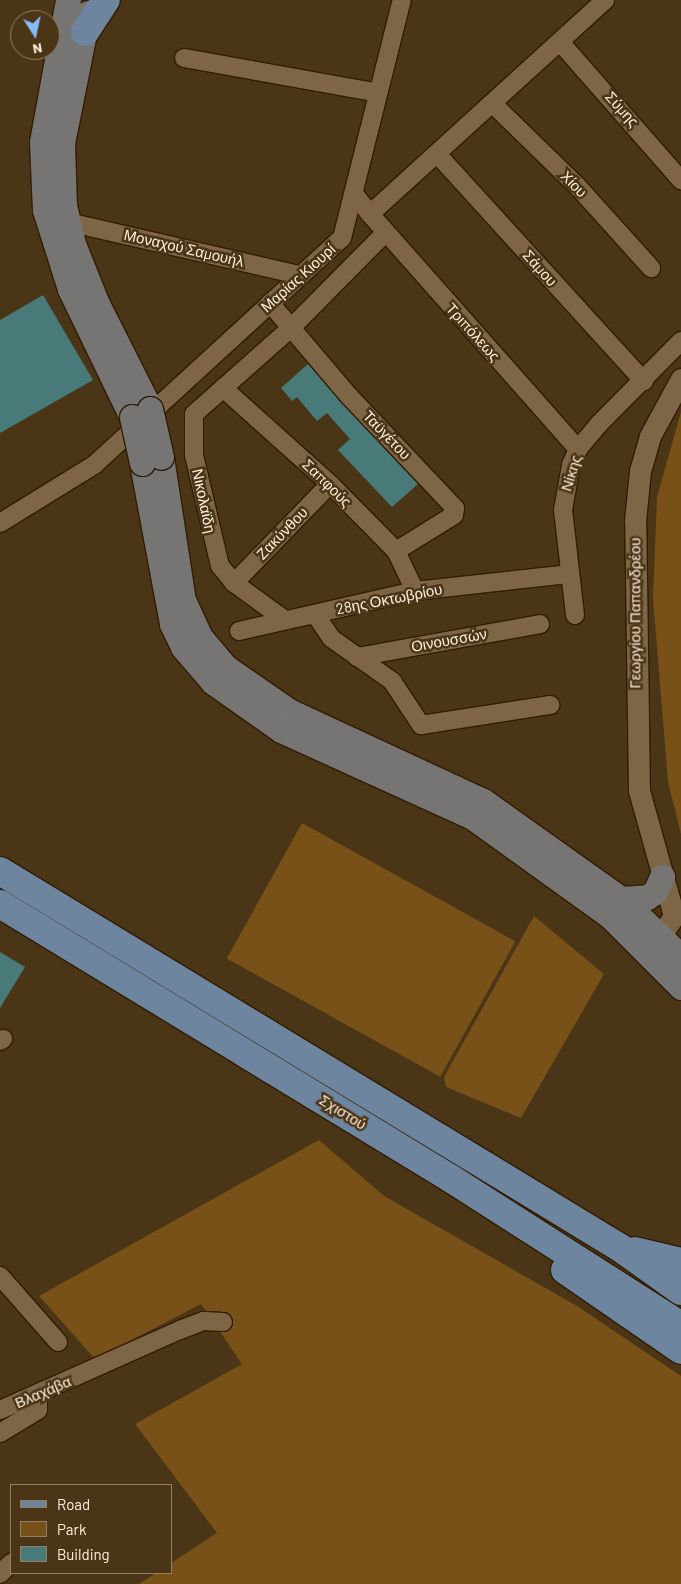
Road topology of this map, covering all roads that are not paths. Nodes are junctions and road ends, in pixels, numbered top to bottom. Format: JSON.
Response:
{"nodes":[{"id":1,"x":68,"y":0,"type":"edge"},
{"id":2,"x":90,"y":0,"type":"edge"},
{"id":3,"x":106,"y":0,"type":"edge"},
{"id":4,"x":402,"y":0,"type":"edge"},
{"id":5,"x":605,"y":0,"type":"edge"},
{"id":6,"x":85,"y":32,"type":"junction"},
{"id":7,"x":560,"y":42,"type":"junction"},
{"id":8,"x":184,"y":58,"type":"dead end"},
{"id":9,"x":378,"y":93,"type":"junction"},
{"id":10,"x":493,"y":104,"type":"junction"},
{"id":11,"x":438,"y":155,"type":"junction"},
{"id":12,"x":681,"y":180,"type":"edge"},
{"id":13,"x":355,"y":195,"type":"junction"},
{"id":14,"x":370,"y":214,"type":"junction"},
{"id":15,"x":68,"y":222,"type":"junction"},
{"id":16,"x":384,"y":234,"type":"junction"},
{"id":17,"x":650,"y":268,"type":"dead end"},
{"id":18,"x":299,"y":275,"type":"junction"},
{"id":19,"x":270,"y":303,"type":"junction"},
{"id":20,"x":292,"y":327,"type":"junction"},
{"id":21,"x":681,"y":341,"type":"edge"},
{"id":22,"x":681,"y":379,"type":"edge"},
{"id":23,"x":644,"y":381,"type":"junction"},
{"id":24,"x":223,"y":388,"type":"junction"},
{"id":25,"x":141,"y":413,"type":"junction"},
{"id":26,"x":194,"y":414,"type":"joint"},
{"id":27,"x":578,"y":448,"type":"junction"},
{"id":28,"x":152,"y":460,"type":"junction"},
{"id":29,"x":330,"y":484,"type":"junction"},
{"id":30,"x":0,"y":523,"type":"edge"},
{"id":31,"x":396,"y":551,"type":"junction"},
{"id":32,"x":570,"y":574,"type":"junction"},
{"id":33,"x":234,"y":583,"type":"junction"},
{"id":34,"x":415,"y":591,"type":"junction"},
{"id":35,"x":315,"y":614,"type":"junction"},
{"id":36,"x":575,"y":615,"type":"dead end"},
{"id":37,"x":285,"y":620,"type":"junction"},
{"id":38,"x":540,"y":624,"type":"dead end"},
{"id":39,"x":238,"y":631,"type":"dead end"},
{"id":40,"x":357,"y":657,"type":"junction"},
{"id":41,"x":550,"y":704,"type":"dead end"},
{"id":42,"x":659,"y":866,"type":"junction"},
{"id":43,"x":0,"y":871,"type":"edge"},
{"id":44,"x":681,"y":895,"type":"edge"},
{"id":45,"x":621,"y":899,"type":"junction"},
{"id":46,"x":0,"y":904,"type":"edge"},
{"id":47,"x":661,"y":935,"type":"junction"},
{"id":48,"x":681,"y":956,"type":"edge"},
{"id":49,"x":681,"y":987,"type":"edge"},
{"id":50,"x":504,"y":1213,"type":"junction"},
{"id":51,"x":619,"y":1247,"type":"junction"},
{"id":52,"x":681,"y":1262,"type":"edge"},
{"id":53,"x":0,"y":1276,"type":"edge"},
{"id":54,"x":681,"y":1290,"type":"edge"},
{"id":55,"x":8,"y":1297,"type":"edge"},
{"id":56,"x":223,"y":1322,"type":"dead end"},
{"id":57,"x":681,"y":1326,"type":"edge"},
{"id":58,"x":58,"y":1342,"type":"dead end"},
{"id":59,"x":681,"y":1350,"type":"edge"},
{"id":60,"x":38,"y":1393,"type":"junction"},
{"id":61,"x":0,"y":1410,"type":"edge"},
{"id":62,"x":0,"y":1433,"type":"edge"},
{"id":63,"x":10,"y":1564,"type":"edge"},
{"id":64,"x":0,"y":1574,"type":"edge"}],
"edges":[{"from":1,"to":25,"type":"main road"},
{"from":2,"to":6,"type":"main road"},
{"from":3,"to":6,"type":"main road"},
{"from":4,"to":9,"type":"street"},
{"from":5,"to":7,"type":"street"},
{"from":6,"to":15,"type":"main road"},
{"from":7,"to":10,"type":"street"},
{"from":7,"to":12,"type":"street","name":"Σύμης"},
{"from":8,"to":9,"type":"street"},
{"from":9,"to":13,"type":"street"},
{"from":10,"to":11,"type":"street"},
{"from":10,"to":17,"type":"street","name":"Χίου"},
{"from":11,"to":14,"type":"street"},
{"from":11,"to":23,"type":"street","name":"Σάμου"},
{"from":13,"to":14,"type":"street"},
{"from":13,"to":18,"type":"street","name":"Μαρίας Κιουρί"},
{"from":14,"to":16,"type":"street","name":"Τριπόλεως"},
{"from":15,"to":18,"type":"street","name":"Μοναχού Σαμουήλ"},
{"from":15,"to":25,"type":"main road"},
{"from":16,"to":20,"type":"street","name":"Μαρίας Κιουρί"},
{"from":16,"to":27,"type":"street","name":"Τριπόλεως"},
{"from":18,"to":19,"type":"street","name":"Μαρίας Κιουρί"},
{"from":19,"to":20,"type":"street","name":"Ταϋγέτου"},
{"from":19,"to":30,"type":"street","name":"Μαρίας Κιουρί"},
{"from":20,"to":24,"type":"street","name":"Μαρίας Κιουρί"},
{"from":20,"to":31,"type":"street","name":"Ταϋγέτου"},
{"from":21,"to":23,"type":"street","name":"Νίκης"},
{"from":22,"to":42,"type":"street","name":"Γεωργίου Παπανδρέου"},
{"from":23,"to":27,"type":"street","name":"Νίκης"},
{"from":24,"to":26,"type":"street","name":"Μαρίας Κιουρί"},
{"from":24,"to":29,"type":"street","name":"Σαπφούς"},
{"from":25,"to":28,"type":"main road","bridge":true},
{"from":26,"to":33,"type":"street","name":"Νικολαϊδη"},
{"from":27,"to":32,"type":"street","name":"Νίκης"},
{"from":28,"to":45,"type":"main road"},
{"from":28,"to":49,"type":"main road"},
{"from":29,"to":31,"type":"street","name":"Σαπφούς"},
{"from":29,"to":33,"type":"street","name":"Ζακύνθου"},
{"from":31,"to":34,"type":"street","name":"Σαπφούς"},
{"from":32,"to":34,"type":"street","name":"28ης Οκτωβρίου"},
{"from":32,"to":36,"type":"street","name":"Νίκης"},
{"from":33,"to":37,"type":"street"},
{"from":34,"to":35,"type":"street","name":"28ης Οκτωβρίου"},
{"from":35,"to":37,"type":"street","name":"28ης Οκτωβρίου"},
{"from":35,"to":40,"type":"street"},
{"from":37,"to":39,"type":"street","name":"28ης Οκτωβρίου"},
{"from":38,"to":40,"type":"street","name":"Οινουσσών"},
{"from":40,"to":41,"type":"street"},
{"from":42,"to":44,"type":"street","name":"Γεωργίου Παπανδρέου"},
{"from":42,"to":45,"type":"main road"},
{"from":42,"to":47,"type":"street","name":"Γεωργίου Παπανδρέου"},
{"from":43,"to":51,"type":"main road","name":"Σχιστού"},
{"from":45,"to":47,"type":"main road"},
{"from":46,"to":50,"type":"main road","name":"Σχιστού"},
{"from":47,"to":48,"type":"main road"},
{"from":50,"to":57,"type":"main road","name":"Σχιστού"},
{"from":50,"to":59,"type":"main road"},
{"from":51,"to":52,"type":"main road"},
{"from":51,"to":54,"type":"main road","name":"Σχιστού"},
{"from":53,"to":55,"type":"street"},
{"from":55,"to":58,"type":"street"},
{"from":56,"to":60,"type":"street","name":"Βλαχάβα"},
{"from":60,"to":61,"type":"street","name":"Βλαχάβα"},
{"from":60,"to":62,"type":"street"},
{"from":63,"to":64,"type":"street"}]}
